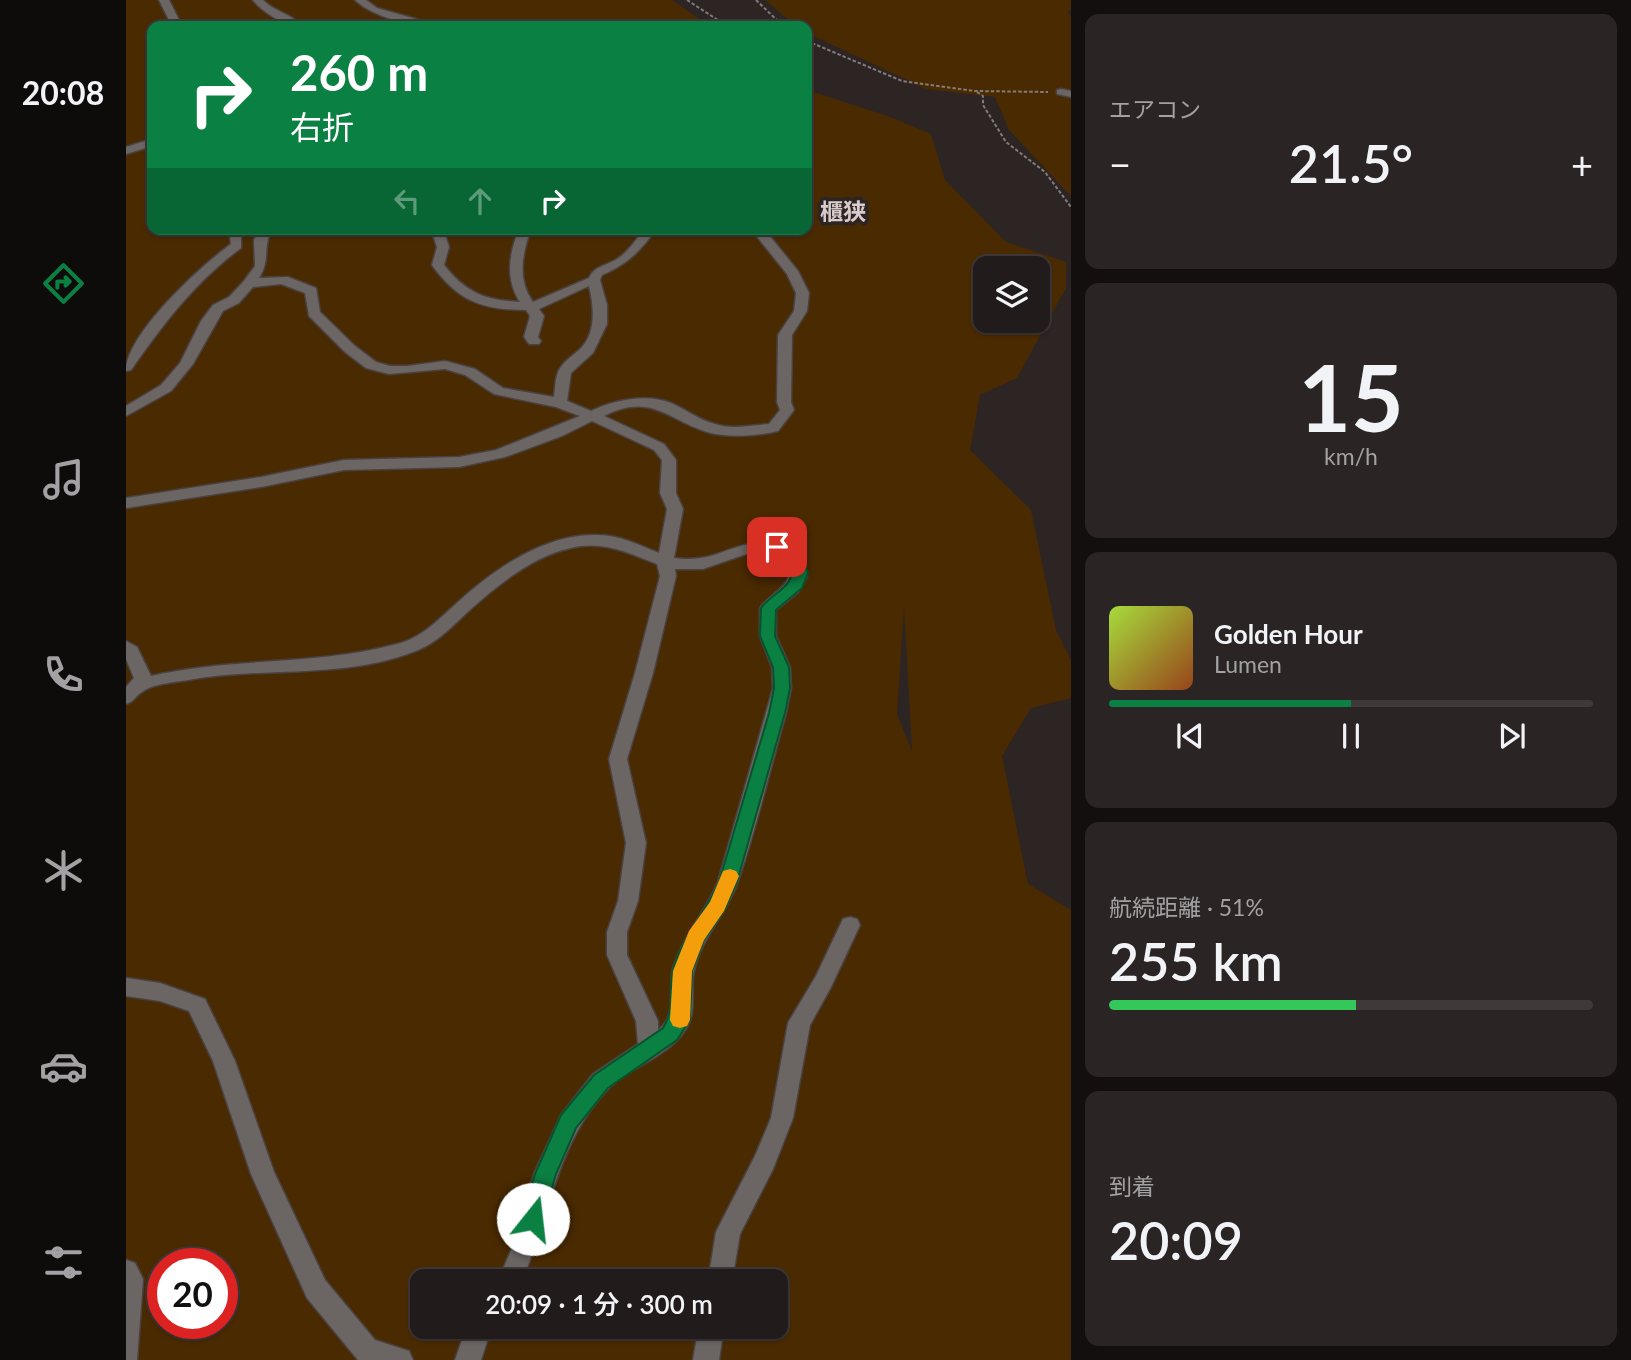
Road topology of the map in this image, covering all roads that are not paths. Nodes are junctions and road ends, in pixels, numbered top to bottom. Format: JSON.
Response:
{"nodes":[{"id":1,"x":164,"y":0,"type":"edge"},
{"id":2,"x":258,"y":0,"type":"edge"},
{"id":3,"x":360,"y":0,"type":"edge"},
{"id":4,"x":174,"y":21,"type":"edge"},
{"id":5,"x":292,"y":21,"type":"edge"},
{"id":6,"x":417,"y":21,"type":"edge"},
{"id":7,"x":147,"y":144,"type":"edge"},
{"id":8,"x":126,"y":151,"type":"edge"},
{"id":9,"x":236,"y":235,"type":"edge"},
{"id":10,"x":263,"y":235,"type":"edge"},
{"id":11,"x":439,"y":235,"type":"edge"},
{"id":12,"x":522,"y":235,"type":"edge"},
{"id":13,"x":646,"y":235,"type":"edge"},
{"id":14,"x":762,"y":235,"type":"edge"},
{"id":15,"x":594,"y":280,"type":"junction"},
{"id":16,"x":249,"y":285,"type":"junction"},
{"id":17,"x":531,"y":306,"type":"junction"},
{"id":18,"x":534,"y":341,"type":"dead end"},
{"id":19,"x":126,"y":367,"type":"edge"},
{"id":20,"x":560,"y":403,"type":"junction"},
{"id":21,"x":126,"y":412,"type":"edge"},
{"id":22,"x":594,"y":416,"type":"junction"},
{"id":23,"x":126,"y":503,"type":"edge"},
{"id":24,"x":666,"y":560,"type":"junction"},
{"id":25,"x":126,"y":647,"type":"edge"},
{"id":26,"x":132,"y":691,"type":"edge"},
{"id":27,"x":850,"y":925,"type":"dead end"},
{"id":28,"x":126,"y":987,"type":"edge"},
{"id":29,"x":649,"y":1049,"type":"junction"},
{"id":30,"x":515,"y":1269,"type":"edge"},
{"id":31,"x":722,"y":1269,"type":"edge"},
{"id":32,"x":126,"y":1272,"type":"edge"},
{"id":33,"x":475,"y":1339,"type":"edge"},
{"id":34,"x":710,"y":1339,"type":"edge"},
{"id":35,"x":126,"y":1354,"type":"edge"},
{"id":36,"x":400,"y":1360,"type":"edge"},
{"id":37,"x":468,"y":1360,"type":"edge"},
{"id":38,"x":706,"y":1360,"type":"edge"}],
"edges":[{"from":1,"to":4,"type":"lane"},
{"from":2,"to":5,"type":"lane"},
{"from":3,"to":6,"type":"lane"},
{"from":7,"to":8,"type":"lane"},
{"from":9,"to":19,"type":"lane"},
{"from":10,"to":16,"type":"lane"},
{"from":11,"to":17,"type":"lane"},
{"from":12,"to":17,"type":"lane"},
{"from":13,"to":15,"type":"lane"},
{"from":14,"to":22,"type":"lane"},
{"from":15,"to":17,"type":"lane"},
{"from":15,"to":20,"type":"lane"},
{"from":16,"to":20,"type":"lane"},
{"from":16,"to":21,"type":"lane"},
{"from":17,"to":18,"type":"lane"},
{"from":20,"to":22,"type":"lane"},
{"from":22,"to":23,"type":"lane"},
{"from":22,"to":24,"type":"lane"},
{"from":24,"to":26,"type":"lane"},
{"from":24,"to":29,"type":"lane"},
{"from":24,"to":29,"type":"lane"},
{"from":25,"to":26,"type":"lane"},
{"from":27,"to":31,"type":"lane"},
{"from":28,"to":36,"type":"lane"},
{"from":29,"to":30,"type":"lane"},
{"from":32,"to":35,"type":"lane"},
{"from":33,"to":37,"type":"lane"},
{"from":34,"to":38,"type":"lane"}]}
